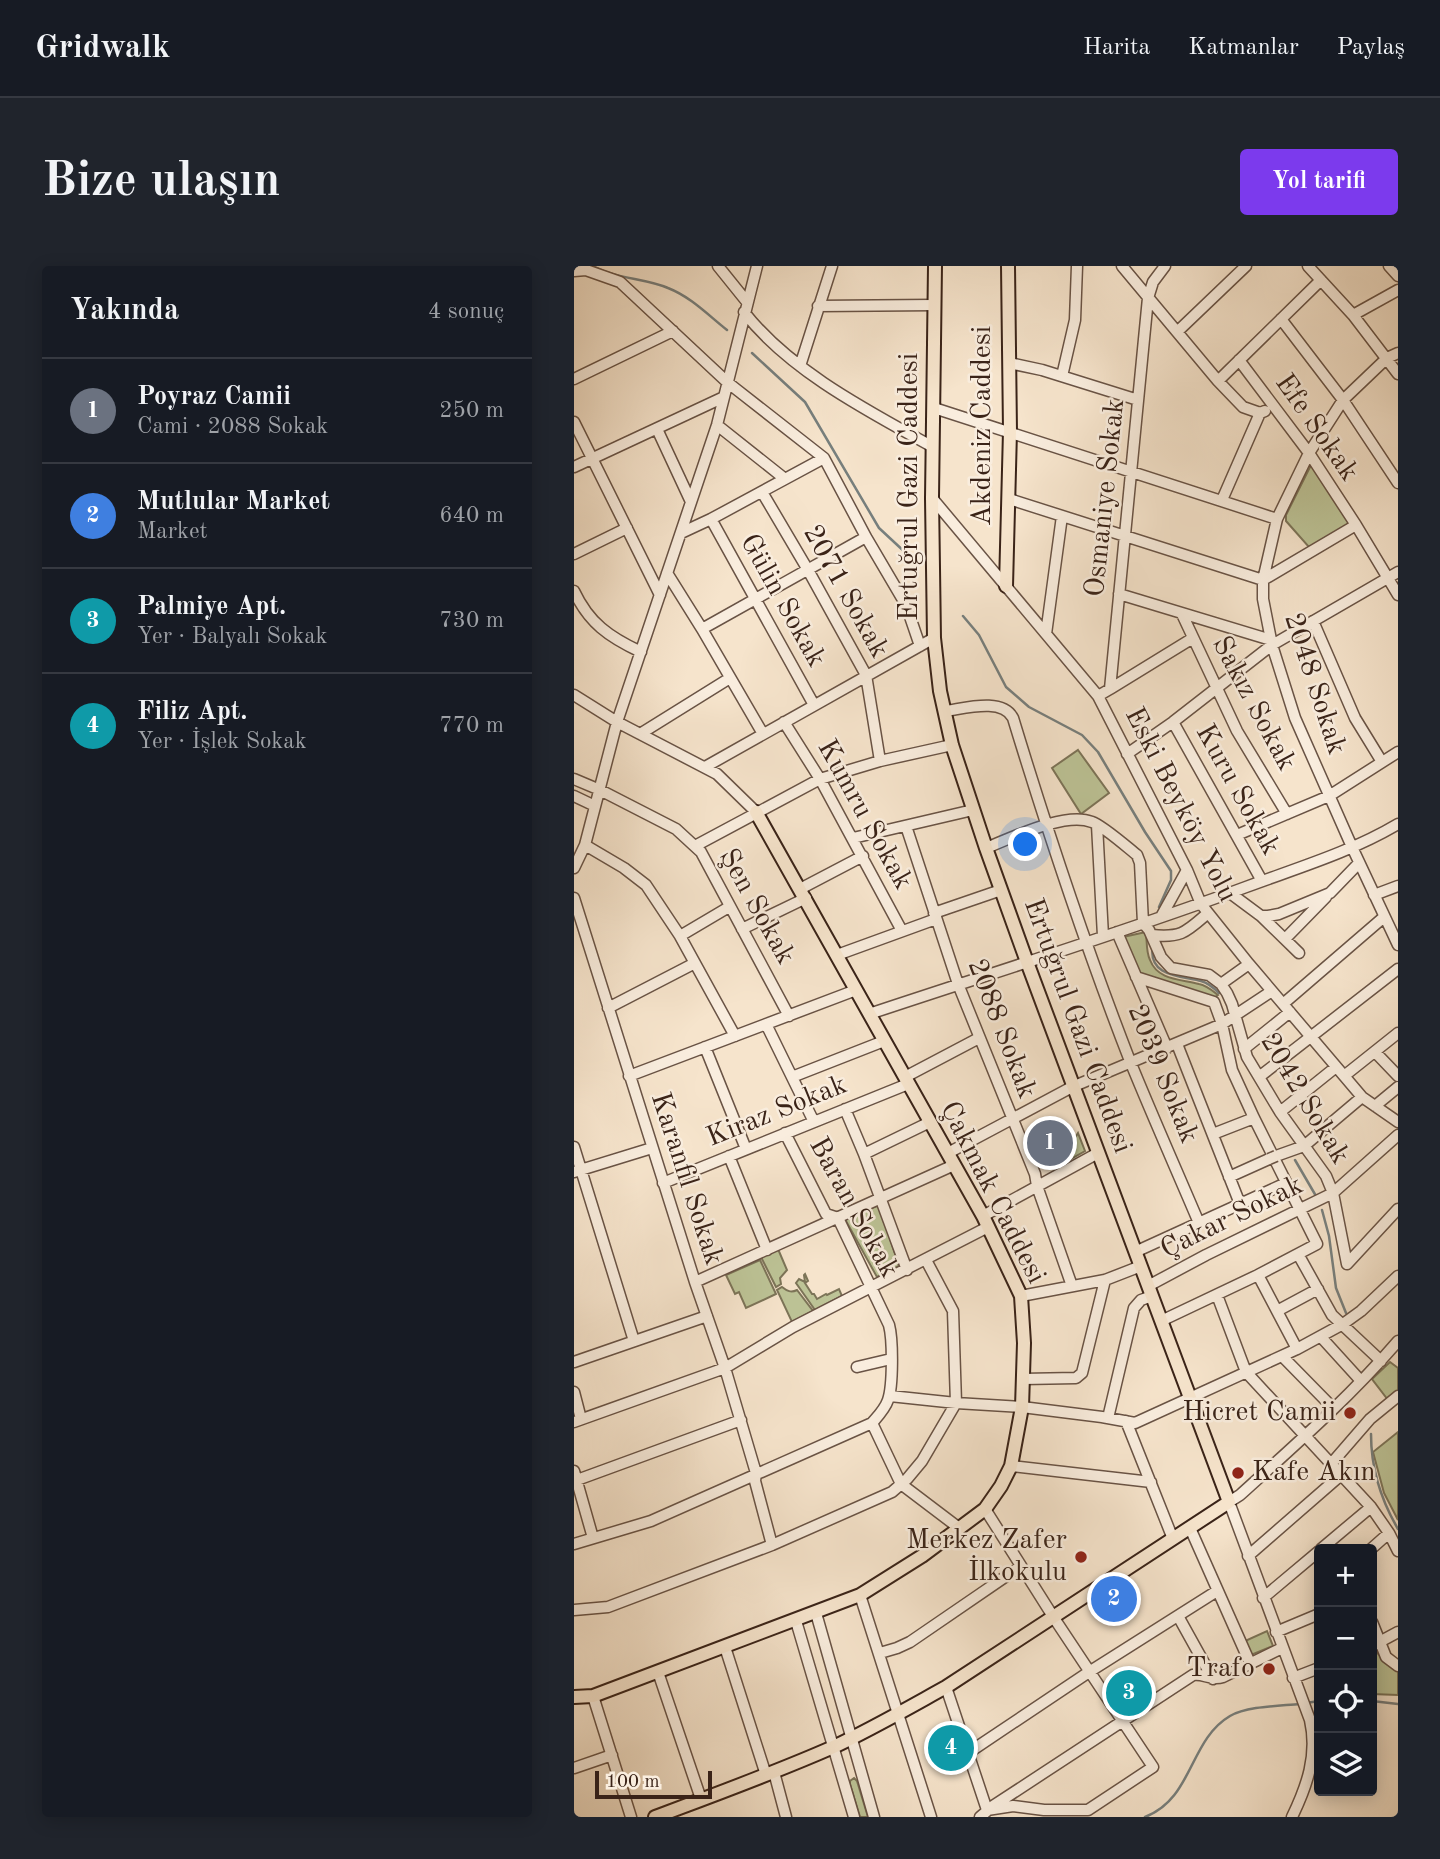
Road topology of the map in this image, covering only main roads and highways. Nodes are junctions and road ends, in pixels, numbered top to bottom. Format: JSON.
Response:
{"nodes":[{"id":1,"x":935,"y":266,"type":"edge"},
{"id":2,"x":1008,"y":266,"type":"edge"},
{"id":3,"x":1006,"y":586,"type":"road end"},
{"id":4,"x":756,"y":812,"type":"road end"},
{"id":5,"x":574,"y":1698,"type":"edge"},
{"id":6,"x":655,"y":1817,"type":"edge"}],
"edges":[{"from":1,"to":6,"type":"main road","name":"Ertuğrul Gazi Caddesi"},
{"from":2,"to":3,"type":"main road","name":"Akdeniz Caddesi"},
{"from":4,"to":5,"type":"main road","name":"Çakmak Caddesi"}]}
